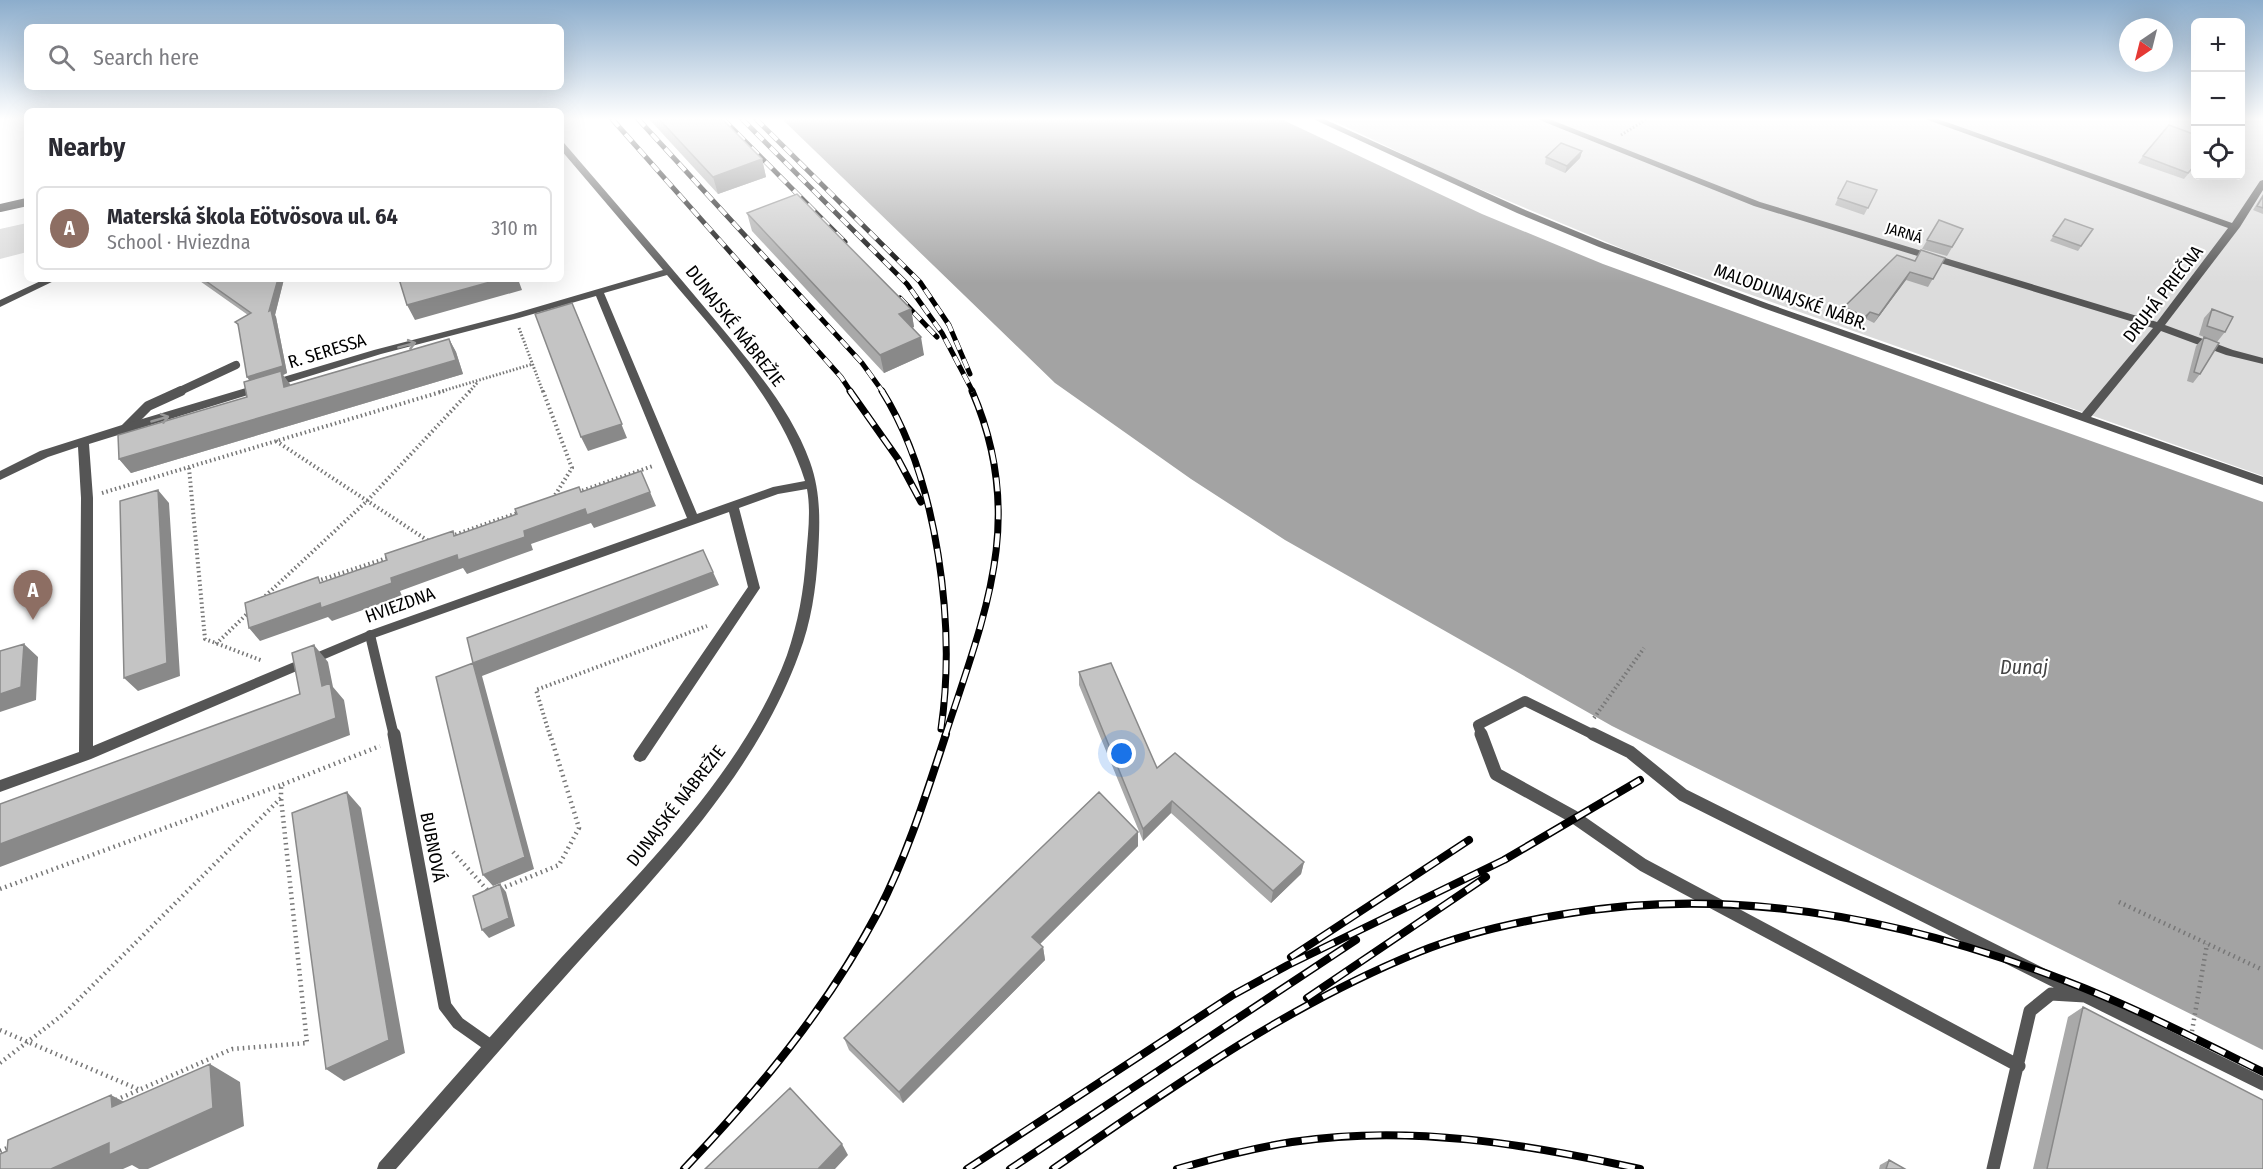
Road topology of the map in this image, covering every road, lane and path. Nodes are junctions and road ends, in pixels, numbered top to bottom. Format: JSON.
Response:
{"nodes":[{"id":1,"x":585,"y":174,"type":"edge"},
{"id":2,"x":1437,"y":174,"type":"edge"},
{"id":3,"x":1679,"y":174,"type":"edge"},
{"id":4,"x":2084,"y":174,"type":"edge"},
{"id":5,"x":2263,"y":183,"type":"edge"},
{"id":6,"x":24,"y":203,"type":"edge"},
{"id":7,"x":0,"y":208,"type":"edge"},
{"id":8,"x":2235,"y":227,"type":"junction"},
{"id":9,"x":669,"y":271,"type":"junction"},
{"id":10,"x":48,"y":282,"type":"edge"},
{"id":11,"x":600,"y":291,"type":"junction"},
{"id":12,"x":0,"y":304,"type":"edge"},
{"id":13,"x":516,"y":316,"type":"junction"},
{"id":14,"x":2161,"y":327,"type":"junction"},
{"id":15,"x":2263,"y":362,"type":"edge"},
{"id":16,"x":533,"y":364,"type":"junction"},
{"id":17,"x":236,"y":365,"type":"dead end"},
{"id":18,"x":477,"y":382,"type":"junction"},
{"id":19,"x":2083,"y":419,"type":"junction"},
{"id":20,"x":126,"y":428,"type":"junction"},
{"id":21,"x":276,"y":441,"type":"junction"},
{"id":22,"x":83,"y":442,"type":"junction"},
{"id":23,"x":671,"y":460,"type":"junction"},
{"id":24,"x":189,"y":468,"type":"junction"},
{"id":25,"x":0,"y":476,"type":"edge"},
{"id":26,"x":2263,"y":482,"type":"edge"},
{"id":27,"x":812,"y":484,"type":"junction"},
{"id":28,"x":572,"y":494,"type":"edge"},
{"id":29,"x":87,"y":498,"type":"junction"},
{"id":30,"x":561,"y":498,"type":"edge"},
{"id":31,"x":368,"y":500,"type":"junction"},
{"id":32,"x":733,"y":506,"type":"junction"},
{"id":33,"x":529,"y":509,"type":"edge"},
{"id":34,"x":694,"y":520,"type":"junction"},
{"id":35,"x":442,"y":539,"type":"edge"},
{"id":36,"x":420,"y":547,"type":"edge"},
{"id":37,"x":397,"y":554,"type":"edge"},
{"id":38,"x":307,"y":584,"type":"edge"},
{"id":39,"x":273,"y":595,"type":"edge"},
{"id":40,"x":262,"y":599,"type":"junction"},
{"id":41,"x":736,"y":616,"type":"junction"},
{"id":42,"x":370,"y":635,"type":"junction"},
{"id":43,"x":216,"y":644,"type":"junction"},
{"id":44,"x":1644,"y":648,"type":"dead end"},
{"id":45,"x":273,"y":661,"type":"dead end"},
{"id":46,"x":1585,"y":731,"type":"junction"},
{"id":47,"x":395,"y":740,"type":"junction"},
{"id":48,"x":86,"y":755,"type":"junction"},
{"id":49,"x":640,"y":756,"type":"dead end"},
{"id":50,"x":281,"y":785,"type":"junction"},
{"id":51,"x":0,"y":786,"type":"edge"},
{"id":52,"x":281,"y":798,"type":"junction"},
{"id":53,"x":453,"y":852,"type":"dead end"},
{"id":54,"x":0,"y":889,"type":"edge"},
{"id":55,"x":2119,"y":902,"type":"dead end"},
{"id":56,"x":2207,"y":944,"type":"junction"},
{"id":57,"x":2263,"y":970,"type":"edge"},
{"id":58,"x":2085,"y":996,"type":"junction"},
{"id":59,"x":0,"y":1030,"type":"edge"},
{"id":60,"x":27,"y":1042,"type":"junction"},
{"id":61,"x":492,"y":1047,"type":"junction"},
{"id":62,"x":2189,"y":1047,"type":"junction"},
{"id":63,"x":0,"y":1063,"type":"edge"},
{"id":64,"x":2019,"y":1066,"type":"junction"},
{"id":65,"x":2263,"y":1084,"type":"edge"},
{"id":66,"x":140,"y":1090,"type":"junction"},
{"id":67,"x":108,"y":1104,"type":"edge"},
{"id":68,"x":22,"y":1142,"type":"edge"},
{"id":69,"x":0,"y":1151,"type":"edge"},
{"id":70,"x":385,"y":1169,"type":"edge"},
{"id":71,"x":1994,"y":1169,"type":"edge"}],
"edges":[{"from":1,"to":9,"type":"street","name":"DUNAJSKÉ NÁBREŽIE"},
{"from":2,"to":19,"type":"street","name":"MALODUNAJSKÉ NÁBR."},
{"from":3,"to":14,"type":"street","name":"JARNÁ"},
{"from":4,"to":8,"type":"street"},
{"from":5,"to":8,"type":"street","name":"DRUHÁ PRIEČNA"},
{"from":6,"to":7,"type":"lane"},
{"from":8,"to":14,"type":"street","name":"DRUHÁ PRIEČNA"},
{"from":9,"to":11,"type":"street","name":"R. SERESSA"},
{"from":9,"to":27,"type":"street","name":"DUNAJSKÉ NÁBREŽIE"},
{"from":10,"to":12,"type":"street"},
{"from":11,"to":13,"type":"street","name":"R. SERESSA"},
{"from":11,"to":23,"type":"street"},
{"from":13,"to":16,"type":"path"},
{"from":20,"to":13,"type":"street","name":"R. SERESSA","one_way":true},
{"from":14,"to":15,"type":"street","name":"JARNÁ"},
{"from":14,"to":19,"type":"street","name":"DRUHÁ PRIEČNA"},
{"from":16,"to":18,"type":"path"},
{"from":16,"to":30,"type":"path"},
{"from":17,"to":20,"type":"lane"},
{"from":18,"to":21,"type":"path"},
{"from":18,"to":31,"type":"path"},
{"from":19,"to":26,"type":"street","name":"MALODUNAJSKÉ NÁBR."},
{"from":20,"to":22,"type":"street","name":"R. SERESSA"},
{"from":21,"to":24,"type":"path"},
{"from":21,"to":31,"type":"path"},
{"from":22,"to":25,"type":"street","name":"R. SERESSA"},
{"from":22,"to":29,"type":"street"},
{"from":23,"to":28,"type":"path"},
{"from":23,"to":34,"type":"street"},
{"from":24,"to":29,"type":"path"},
{"from":24,"to":43,"type":"path"},
{"from":27,"to":32,"type":"street","name":"HVIEZDNA"},
{"from":27,"to":61,"type":"street","name":"DUNAJSKÉ NÁBREŽIE"},
{"from":29,"to":48,"type":"street"},
{"from":31,"to":36,"type":"path"},
{"from":31,"to":40,"type":"path"},
{"from":32,"to":34,"type":"street","name":"HVIEZDNA"},
{"from":32,"to":41,"type":"street"},
{"from":33,"to":35,"type":"path"},
{"from":34,"to":42,"type":"street","name":"HVIEZDNA"},
{"from":37,"to":38,"type":"path"},
{"from":39,"to":40,"type":"path"},
{"from":40,"to":43,"type":"path"},
{"from":41,"to":49,"type":"street"},
{"from":41,"to":53,"type":"path"},
{"from":42,"to":47,"type":"lane","name":"BUBNOVÁ"},
{"from":42,"to":48,"type":"street","name":"HVIEZDNA"},
{"from":43,"to":45,"type":"path"},
{"from":44,"to":46,"type":"path"},
{"from":46,"to":58,"type":"lane"},
{"from":46,"to":64,"type":"lane"},
{"from":47,"to":50,"type":"path"},
{"from":47,"to":61,"type":"lane","name":"BUBNOVÁ"},
{"from":48,"to":51,"type":"street","name":"HVIEZDNA"},
{"from":50,"to":52,"type":"path"},
{"from":50,"to":54,"type":"path"},
{"from":52,"to":60,"type":"path"},
{"from":52,"to":66,"type":"path"},
{"from":55,"to":56,"type":"path"},
{"from":56,"to":57,"type":"path"},
{"from":56,"to":62,"type":"path"},
{"from":58,"to":62,"type":"lane"},
{"from":58,"to":64,"type":"lane"},
{"from":59,"to":60,"type":"path"},
{"from":60,"to":63,"type":"path"},
{"from":60,"to":66,"type":"path"},
{"from":61,"to":70,"type":"street","name":"DUNAJSKÉ NÁBREŽIE"},
{"from":62,"to":65,"type":"lane"},
{"from":64,"to":71,"type":"lane"},
{"from":66,"to":67,"type":"path"},
{"from":68,"to":69,"type":"path"}]}
